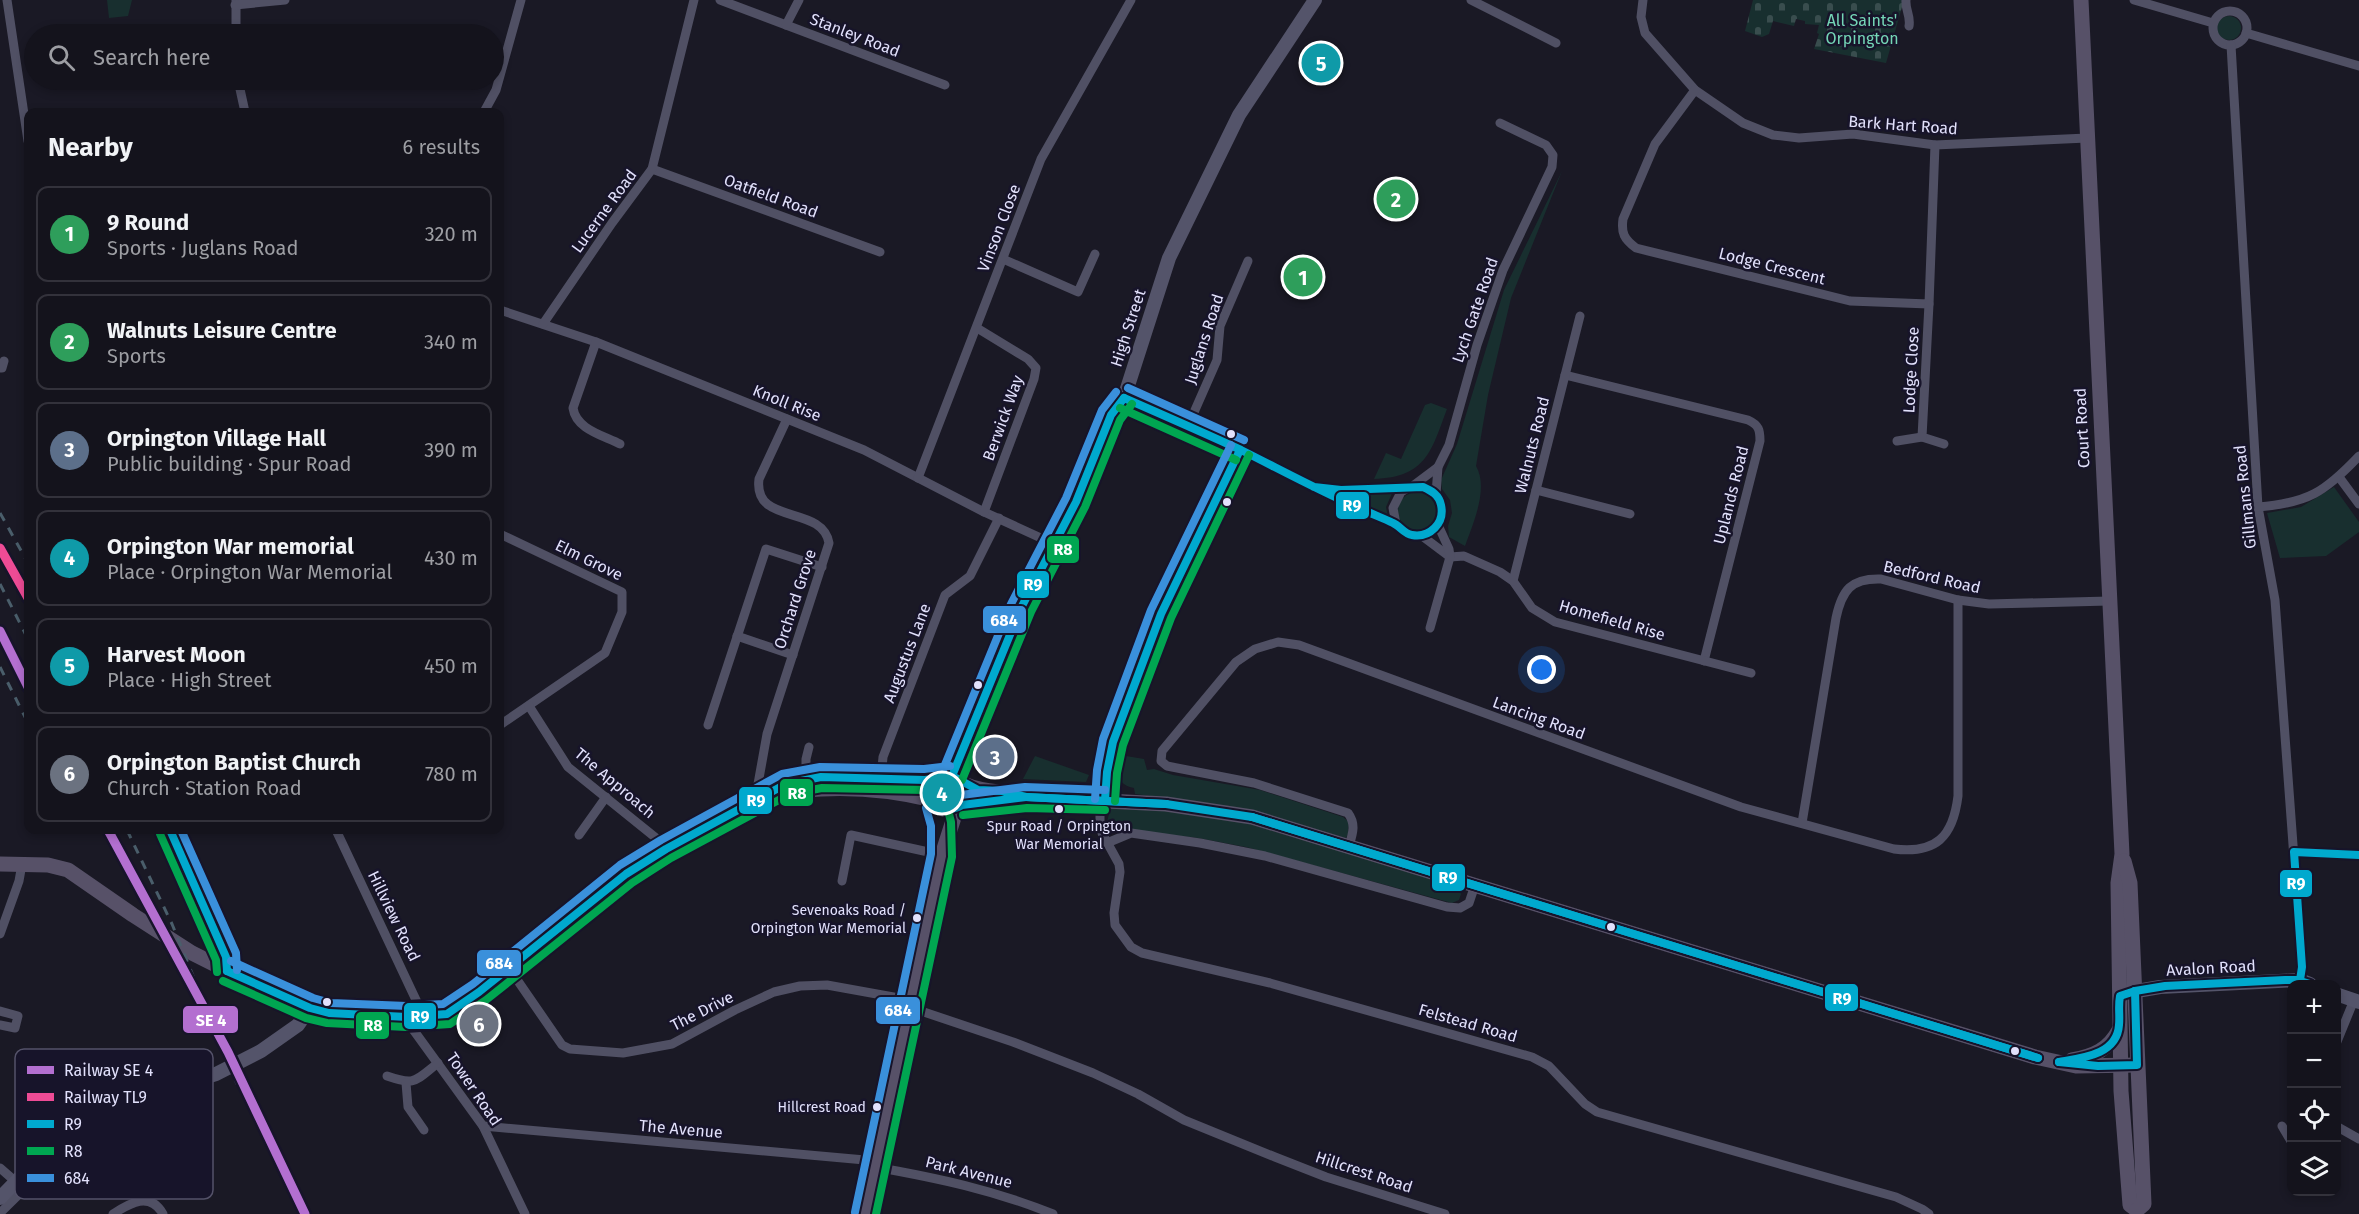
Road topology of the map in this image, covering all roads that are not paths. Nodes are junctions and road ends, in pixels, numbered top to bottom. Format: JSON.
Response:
{"nodes":[{"id":1,"x":7,"y":0,"type":"edge"},
{"id":2,"x":285,"y":0,"type":"edge"},
{"id":3,"x":521,"y":0,"type":"edge"},
{"id":4,"x":694,"y":0,"type":"edge"},
{"id":5,"x":720,"y":0,"type":"edge"},
{"id":6,"x":799,"y":0,"type":"edge"},
{"id":7,"x":1131,"y":0,"type":"edge"},
{"id":8,"x":1315,"y":0,"type":"edge"},
{"id":9,"x":1471,"y":0,"type":"edge"},
{"id":10,"x":1643,"y":0,"type":"edge"},
{"id":11,"x":1906,"y":0,"type":"edge"},
{"id":12,"x":2080,"y":0,"type":"edge"},
{"id":13,"x":2134,"y":0,"type":"edge"},
{"id":14,"x":2230,"y":0,"type":"edge"},
{"id":15,"x":235,"y":2,"type":"edge"},
{"id":16,"x":2230,"y":10,"type":"junction"},
{"id":17,"x":2213,"y":23,"type":"junction"},
{"id":18,"x":236,"y":24,"type":"edge"},
{"id":19,"x":786,"y":25,"type":"junction"},
{"id":20,"x":1909,"y":26,"type":"dead end"},
{"id":21,"x":2246,"y":33,"type":"junction"},
{"id":22,"x":1556,"y":43,"type":"dead end"},
{"id":23,"x":2231,"y":45,"type":"junction"},
{"id":24,"x":504,"y":61,"type":"edge"},
{"id":25,"x":2359,"y":66,"type":"edge"},
{"id":26,"x":945,"y":85,"type":"dead end"},
{"id":27,"x":240,"y":90,"type":"edge"},
{"id":28,"x":496,"y":90,"type":"edge"},
{"id":29,"x":1695,"y":90,"type":"junction"},
{"id":30,"x":244,"y":108,"type":"edge"},
{"id":31,"x":486,"y":108,"type":"edge"},
{"id":32,"x":24,"y":114,"type":"edge"},
{"id":33,"x":1500,"y":123,"type":"dead end"},
{"id":34,"x":2087,"y":138,"type":"junction"},
{"id":35,"x":1935,"y":145,"type":"junction"},
{"id":36,"x":652,"y":169,"type":"junction"},
{"id":37,"x":880,"y":252,"type":"dead end"},
{"id":38,"x":1095,"y":254,"type":"dead end"},
{"id":39,"x":1003,"y":259,"type":"junction"},
{"id":40,"x":1248,"y":261,"type":"dead end"},
{"id":41,"x":1929,"y":304,"type":"junction"},
{"id":42,"x":504,"y":311,"type":"edge"},
{"id":43,"x":1580,"y":316,"type":"dead end"},
{"id":44,"x":543,"y":324,"type":"junction"},
{"id":45,"x":977,"y":328,"type":"junction"},
{"id":46,"x":596,"y":342,"type":"junction"},
{"id":47,"x":1565,"y":375,"type":"junction"},
{"id":48,"x":1124,"y":398,"type":"junction"},
{"id":49,"x":787,"y":419,"type":"junction"},
{"id":50,"x":1188,"y":426,"type":"junction"},
{"id":51,"x":1922,"y":437,"type":"junction"},
{"id":52,"x":1897,"y":441,"type":"dead end"},
{"id":53,"x":620,"y":444,"type":"dead end"},
{"id":54,"x":1944,"y":444,"type":"dead end"},
{"id":55,"x":1240,"y":450,"type":"junction"},
{"id":56,"x":2359,"y":456,"type":"edge"},
{"id":57,"x":1438,"y":467,"type":"junction"},
{"id":58,"x":2339,"y":477,"type":"junction"},
{"id":59,"x":918,"y":478,"type":"junction"},
{"id":60,"x":1314,"y":486,"type":"junction"},
{"id":61,"x":1408,"y":488,"type":"junction"},
{"id":62,"x":1536,"y":490,"type":"junction"},
{"id":63,"x":1436,"y":494,"type":"junction"},
{"id":64,"x":2359,"y":504,"type":"edge"},
{"id":65,"x":2258,"y":507,"type":"junction"},
{"id":66,"x":984,"y":512,"type":"junction"},
{"id":67,"x":1630,"y":514,"type":"dead end"},
{"id":68,"x":999,"y":518,"type":"junction"},
{"id":69,"x":1396,"y":524,"type":"junction"},
{"id":70,"x":1438,"y":525,"type":"junction"},
{"id":71,"x":504,"y":536,"type":"edge"},
{"id":72,"x":1422,"y":536,"type":"junction"},
{"id":73,"x":1054,"y":544,"type":"junction"},
{"id":74,"x":1450,"y":557,"type":"junction"},
{"id":75,"x":822,"y":567,"type":"junction"},
{"id":76,"x":1513,"y":582,"type":"junction"},
{"id":77,"x":1958,"y":600,"type":"junction"},
{"id":78,"x":2109,"y":601,"type":"junction"},
{"id":79,"x":1430,"y":628,"type":"dead end"},
{"id":80,"x":737,"y":636,"type":"junction"},
{"id":81,"x":794,"y":655,"type":"junction"},
{"id":82,"x":1704,"y":661,"type":"junction"},
{"id":83,"x":1751,"y":673,"type":"dead end"},
{"id":84,"x":529,"y":706,"type":"junction"},
{"id":85,"x":504,"y":722,"type":"edge"},
{"id":86,"x":708,"y":724,"type":"dead end"},
{"id":87,"x":809,"y":747,"type":"dead end"},
{"id":88,"x":881,"y":779,"type":"junction"},
{"id":89,"x":951,"y":780,"type":"junction"},
{"id":90,"x":806,"y":784,"type":"junction"},
{"id":91,"x":767,"y":795,"type":"junction"},
{"id":92,"x":1026,"y":797,"type":"junction"},
{"id":93,"x":606,"y":798,"type":"junction"},
{"id":94,"x":1105,"y":800,"type":"junction"},
{"id":95,"x":935,"y":803,"type":"junction"},
{"id":96,"x":959,"y":806,"type":"junction"},
{"id":97,"x":1802,"y":823,"type":"junction"},
{"id":98,"x":338,"y":834,"type":"edge"},
{"id":99,"x":579,"y":835,"type":"dead end"},
{"id":100,"x":1107,"y":843,"type":"junction"},
{"id":101,"x":1350,"y":846,"type":"junction"},
{"id":102,"x":666,"y":849,"type":"junction"},
{"id":103,"x":2294,"y":852,"type":"junction"},
{"id":104,"x":2122,"y":854,"type":"junction"},
{"id":105,"x":942,"y":855,"type":"junction"},
{"id":106,"x":2359,"y":855,"type":"edge"},
{"id":107,"x":0,"y":864,"type":"edge"},
{"id":108,"x":22,"y":864,"type":"junction"},
{"id":109,"x":842,"y":881,"type":"dead end"},
{"id":110,"x":1475,"y":885,"type":"junction"},
{"id":111,"x":0,"y":934,"type":"edge"},
{"id":112,"x":509,"y":968,"type":"junction"},
{"id":113,"x":2304,"y":980,"type":"edge"},
{"id":114,"x":2287,"y":983,"type":"edge"},
{"id":115,"x":2135,"y":990,"type":"junction"},
{"id":116,"x":2341,"y":995,"type":"edge"},
{"id":117,"x":2357,"y":1001,"type":"edge"},
{"id":118,"x":2118,"y":1002,"type":"junction"},
{"id":119,"x":909,"y":1003,"type":"junction"},
{"id":120,"x":310,"y":1008,"type":"junction"},
{"id":121,"x":0,"y":1011,"type":"edge"},
{"id":122,"x":407,"y":1017,"type":"junction"},
{"id":123,"x":424,"y":1017,"type":"junction"},
{"id":124,"x":0,"y":1025,"type":"edge"},
{"id":125,"x":2119,"y":1030,"type":"junction"},
{"id":126,"x":2341,"y":1035,"type":"edge"},
{"id":127,"x":2055,"y":1062,"type":"junction"},
{"id":128,"x":438,"y":1063,"type":"junction"},
{"id":129,"x":2137,"y":1065,"type":"junction"},
{"id":130,"x":2120,"y":1066,"type":"junction"},
{"id":131,"x":213,"y":1075,"type":"edge"},
{"id":132,"x":387,"y":1076,"type":"dead end"},
{"id":133,"x":406,"y":1083,"type":"junction"},
{"id":134,"x":483,"y":1126,"type":"junction"},
{"id":135,"x":2341,"y":1128,"type":"edge"},
{"id":136,"x":424,"y":1130,"type":"dead end"},
{"id":137,"x":2359,"y":1139,"type":"edge"},
{"id":138,"x":875,"y":1164,"type":"junction"},
{"id":139,"x":1,"y":1169,"type":"edge"},
{"id":140,"x":15,"y":1181,"type":"edge"},
{"id":141,"x":15,"y":1183,"type":"edge"},
{"id":142,"x":0,"y":1198,"type":"edge"},
{"id":143,"x":15,"y":1198,"type":"edge"},
{"id":144,"x":2137,"y":1212,"type":"edge"},
{"id":145,"x":0,"y":1213,"type":"edge"},
{"id":146,"x":113,"y":1214,"type":"edge"},
{"id":147,"x":163,"y":1214,"type":"edge"},
{"id":148,"x":525,"y":1214,"type":"edge"},
{"id":149,"x":865,"y":1214,"type":"edge"},
{"id":150,"x":1053,"y":1214,"type":"edge"},
{"id":151,"x":1445,"y":1214,"type":"edge"},
{"id":152,"x":1929,"y":1214,"type":"edge"}],
"edges":[{"from":1,"to":32,"type":"street"},
{"from":2,"to":15,"type":"street"},
{"from":3,"to":24,"type":"street"},
{"from":4,"to":36,"type":"street","name":"Lucerne Road"},
{"from":5,"to":19,"type":"street","name":"Stanley Road"},
{"from":6,"to":19,"type":"street"},
{"from":7,"to":39,"type":"street","name":"Vinson Close"},
{"from":8,"to":48,"type":"street","name":"High Street"},
{"from":9,"to":22,"type":"street"},
{"from":10,"to":29,"type":"street","name":"Bark Hart Road"},
{"from":11,"to":20,"type":"street"},
{"from":12,"to":34,"type":"main road","name":"Court Road"},
{"from":13,"to":17,"type":"street"},
{"from":14,"to":16,"type":"street"},
{"from":15,"to":18,"type":"street"},
{"from":16,"to":17,"type":"street"},
{"from":16,"to":21,"type":"street"},
{"from":17,"to":23,"type":"street"},
{"from":19,"to":26,"type":"street","name":"Stanley Road"},
{"from":21,"to":23,"type":"street"},
{"from":21,"to":25,"type":"street"},
{"from":23,"to":65,"type":"street","name":"Gillmans Road"},
{"from":27,"to":30,"type":"street"},
{"from":28,"to":31,"type":"street"},
{"from":29,"to":35,"type":"street","name":"Bark Hart Road"},
{"from":29,"to":41,"type":"street","name":"Lodge Crescent"},
{"from":33,"to":57,"type":"street","name":"Lych Gate Road"},
{"from":34,"to":35,"type":"street","name":"Bark Hart Road"},
{"from":34,"to":78,"type":"main road","name":"Court Road"},
{"from":35,"to":41,"type":"street"},
{"from":36,"to":37,"type":"street","name":"Oatfield Road"},
{"from":36,"to":44,"type":"street","name":"Lucerne Road"},
{"from":38,"to":39,"type":"street"},
{"from":39,"to":45,"type":"street","name":"Vinson Close"},
{"from":40,"to":50,"type":"street","name":"Juglans Road"},
{"from":41,"to":51,"type":"street","name":"Lodge Close"},
{"from":42,"to":44,"type":"street","name":"Knoll Rise"},
{"from":43,"to":47,"type":"street","name":"Walnuts Road"},
{"from":44,"to":46,"type":"street","name":"Knoll Rise"},
{"from":45,"to":59,"type":"street","name":"Vinson Close"},
{"from":45,"to":66,"type":"street","name":"Berwick Way"},
{"from":46,"to":49,"type":"street","name":"Knoll Rise"},
{"from":46,"to":53,"type":"street"},
{"from":47,"to":62,"type":"street","name":"Walnuts Road"},
{"from":47,"to":82,"type":"street","name":"Uplands Road"},
{"from":48,"to":50,"type":"street","name":"Homefield Rise"},
{"from":48,"to":73,"type":"street","name":"High Street"},
{"from":49,"to":59,"type":"street","name":"Knoll Rise"},
{"from":49,"to":75,"type":"street","name":"Orchard Grove"},
{"from":50,"to":55,"type":"street","name":"Homefield Rise"},
{"from":51,"to":52,"type":"street","name":"Lodge Close"},
{"from":51,"to":54,"type":"street","name":"Lodge Close"},
{"from":55,"to":60,"type":"street","name":"Homefield Rise"},
{"from":55,"to":94,"type":"street","name":"Felstead Road"},
{"from":56,"to":58,"type":"street"},
{"from":57,"to":61,"type":"street","name":"Lych Gate Road"},
{"from":57,"to":63,"type":"street","name":"Lych Gate Road"},
{"from":58,"to":64,"type":"street"},
{"from":58,"to":65,"type":"street"},
{"from":59,"to":66,"type":"street","name":"Knoll Rise"},
{"from":60,"to":61,"type":"street","name":"Homefield Rise"},
{"from":60,"to":69,"type":"street","name":"Homefield Rise"},
{"from":61,"to":63,"type":"street"},
{"from":61,"to":69,"type":"street"},
{"from":62,"to":67,"type":"street"},
{"from":62,"to":76,"type":"street","name":"Walnuts Road"},
{"from":63,"to":70,"type":"street"},
{"from":65,"to":103,"type":"street","name":"Gillmans Road"},
{"from":66,"to":68,"type":"street","name":"Knoll Rise"},
{"from":68,"to":73,"type":"street","name":"Knoll Rise"},
{"from":68,"to":88,"type":"street","name":"Augustus Lane"},
{"from":69,"to":72,"type":"street","name":"Homefield Rise"},
{"from":70,"to":72,"type":"street"},
{"from":70,"to":74,"type":"street"},
{"from":71,"to":84,"type":"street","name":"Elm Grove"},
{"from":72,"to":74,"type":"street","name":"Homefield Rise"},
{"from":73,"to":89,"type":"street","name":"High Street"},
{"from":74,"to":76,"type":"street","name":"Homefield Rise"},
{"from":74,"to":79,"type":"street"},
{"from":75,"to":80,"type":"street"},
{"from":75,"to":81,"type":"street","name":"Orchard Grove"},
{"from":76,"to":82,"type":"street","name":"Homefield Rise"},
{"from":77,"to":78,"type":"street","name":"Bedford Road"},
{"from":77,"to":97,"type":"street","name":"Bedford Road"},
{"from":77,"to":97,"type":"street","name":"Lancing Road"},
{"from":78,"to":104,"type":"main road","name":"Court Road"},
{"from":80,"to":81,"type":"street"},
{"from":80,"to":86,"type":"street"},
{"from":81,"to":91,"type":"street","name":"Orchard Grove"},
{"from":82,"to":83,"type":"street","name":"Homefield Rise"},
{"from":84,"to":85,"type":"street","name":"Elm Grove"},
{"from":84,"to":93,"type":"street","name":"The Approach"},
{"from":87,"to":90,"type":"street"},
{"from":88,"to":89,"type":"main road"},
{"from":88,"to":90,"type":"main road"},
{"from":89,"to":92,"type":"main road"},
{"from":89,"to":95,"type":"main road"},
{"from":89,"to":96,"type":"main road"},
{"from":90,"to":91,"type":"main road"},
{"from":90,"to":95,"type":"main road"},
{"from":91,"to":102,"type":"main road"},
{"from":92,"to":94,"type":"main road"},
{"from":92,"to":96,"type":"main road"},
{"from":93,"to":99,"type":"street"},
{"from":93,"to":102,"type":"street","name":"The Approach"},
{"from":94,"to":100,"type":"street","name":"Felstead Road"},
{"from":94,"to":101,"type":"main road"},
{"from":95,"to":96,"type":"main road"},
{"from":95,"to":105,"type":"main road"},
{"from":96,"to":105,"type":"main road"},
{"from":97,"to":101,"type":"street","name":"Lancing Road"},
{"from":98,"to":123,"type":"street","name":"Hillview Road"},
{"from":100,"to":110,"type":"street"},
{"from":100,"to":152,"type":"street","name":"Felstead Road"},
{"from":101,"to":110,"type":"main road"},
{"from":102,"to":112,"type":"main road"},
{"from":103,"to":106,"type":"street"},
{"from":103,"to":113,"type":"street","name":"Gillmans Road"},
{"from":104,"to":115,"type":"main road","name":"Court Road"},
{"from":104,"to":118,"type":"main road","name":"Court Road"},
{"from":105,"to":109,"type":"street"},
{"from":105,"to":119,"type":"main road"},
{"from":107,"to":108,"type":"main road"},
{"from":108,"to":111,"type":"street"},
{"from":108,"to":120,"type":"main road"},
{"from":110,"to":127,"type":"main road"},
{"from":112,"to":119,"type":"street","name":"The Drive"},
{"from":112,"to":123,"type":"main road"},
{"from":114,"to":115,"type":"street","name":"Avalon Road"},
{"from":115,"to":118,"type":"street","name":"Avalon Road"},
{"from":115,"to":129,"type":"main road","name":"Court Road"},
{"from":116,"to":117,"type":"street"},
{"from":117,"to":126,"type":"street"},
{"from":118,"to":125,"type":"main road","name":"Court Road"},
{"from":119,"to":138,"type":"main road"},
{"from":119,"to":151,"type":"street","name":"Hillcrest Road"},
{"from":120,"to":122,"type":"main road"},
{"from":120,"to":131,"type":"street"},
{"from":121,"to":124,"type":"street"},
{"from":122,"to":123,"type":"main road"},
{"from":122,"to":128,"type":"street","name":"Tower Road"},
{"from":125,"to":127,"type":"main road"},
{"from":125,"to":130,"type":"main road","name":"Court Road"},
{"from":127,"to":130,"type":"main road"},
{"from":128,"to":133,"type":"street"},
{"from":128,"to":134,"type":"street","name":"Tower Road"},
{"from":129,"to":130,"type":"main road"},
{"from":129,"to":144,"type":"main road","name":"Court Road"},
{"from":130,"to":144,"type":"main road","name":"Court Road"},
{"from":132,"to":133,"type":"street"},
{"from":133,"to":136,"type":"street"},
{"from":134,"to":138,"type":"street","name":"The Avenue"},
{"from":134,"to":148,"type":"street","name":"Tower Road"},
{"from":135,"to":137,"type":"street"},
{"from":138,"to":149,"type":"main road"},
{"from":138,"to":150,"type":"street","name":"Park Avenue"},
{"from":139,"to":140,"type":"street"},
{"from":141,"to":142,"type":"street"},
{"from":143,"to":145,"type":"street"},
{"from":146,"to":147,"type":"street"}]}
